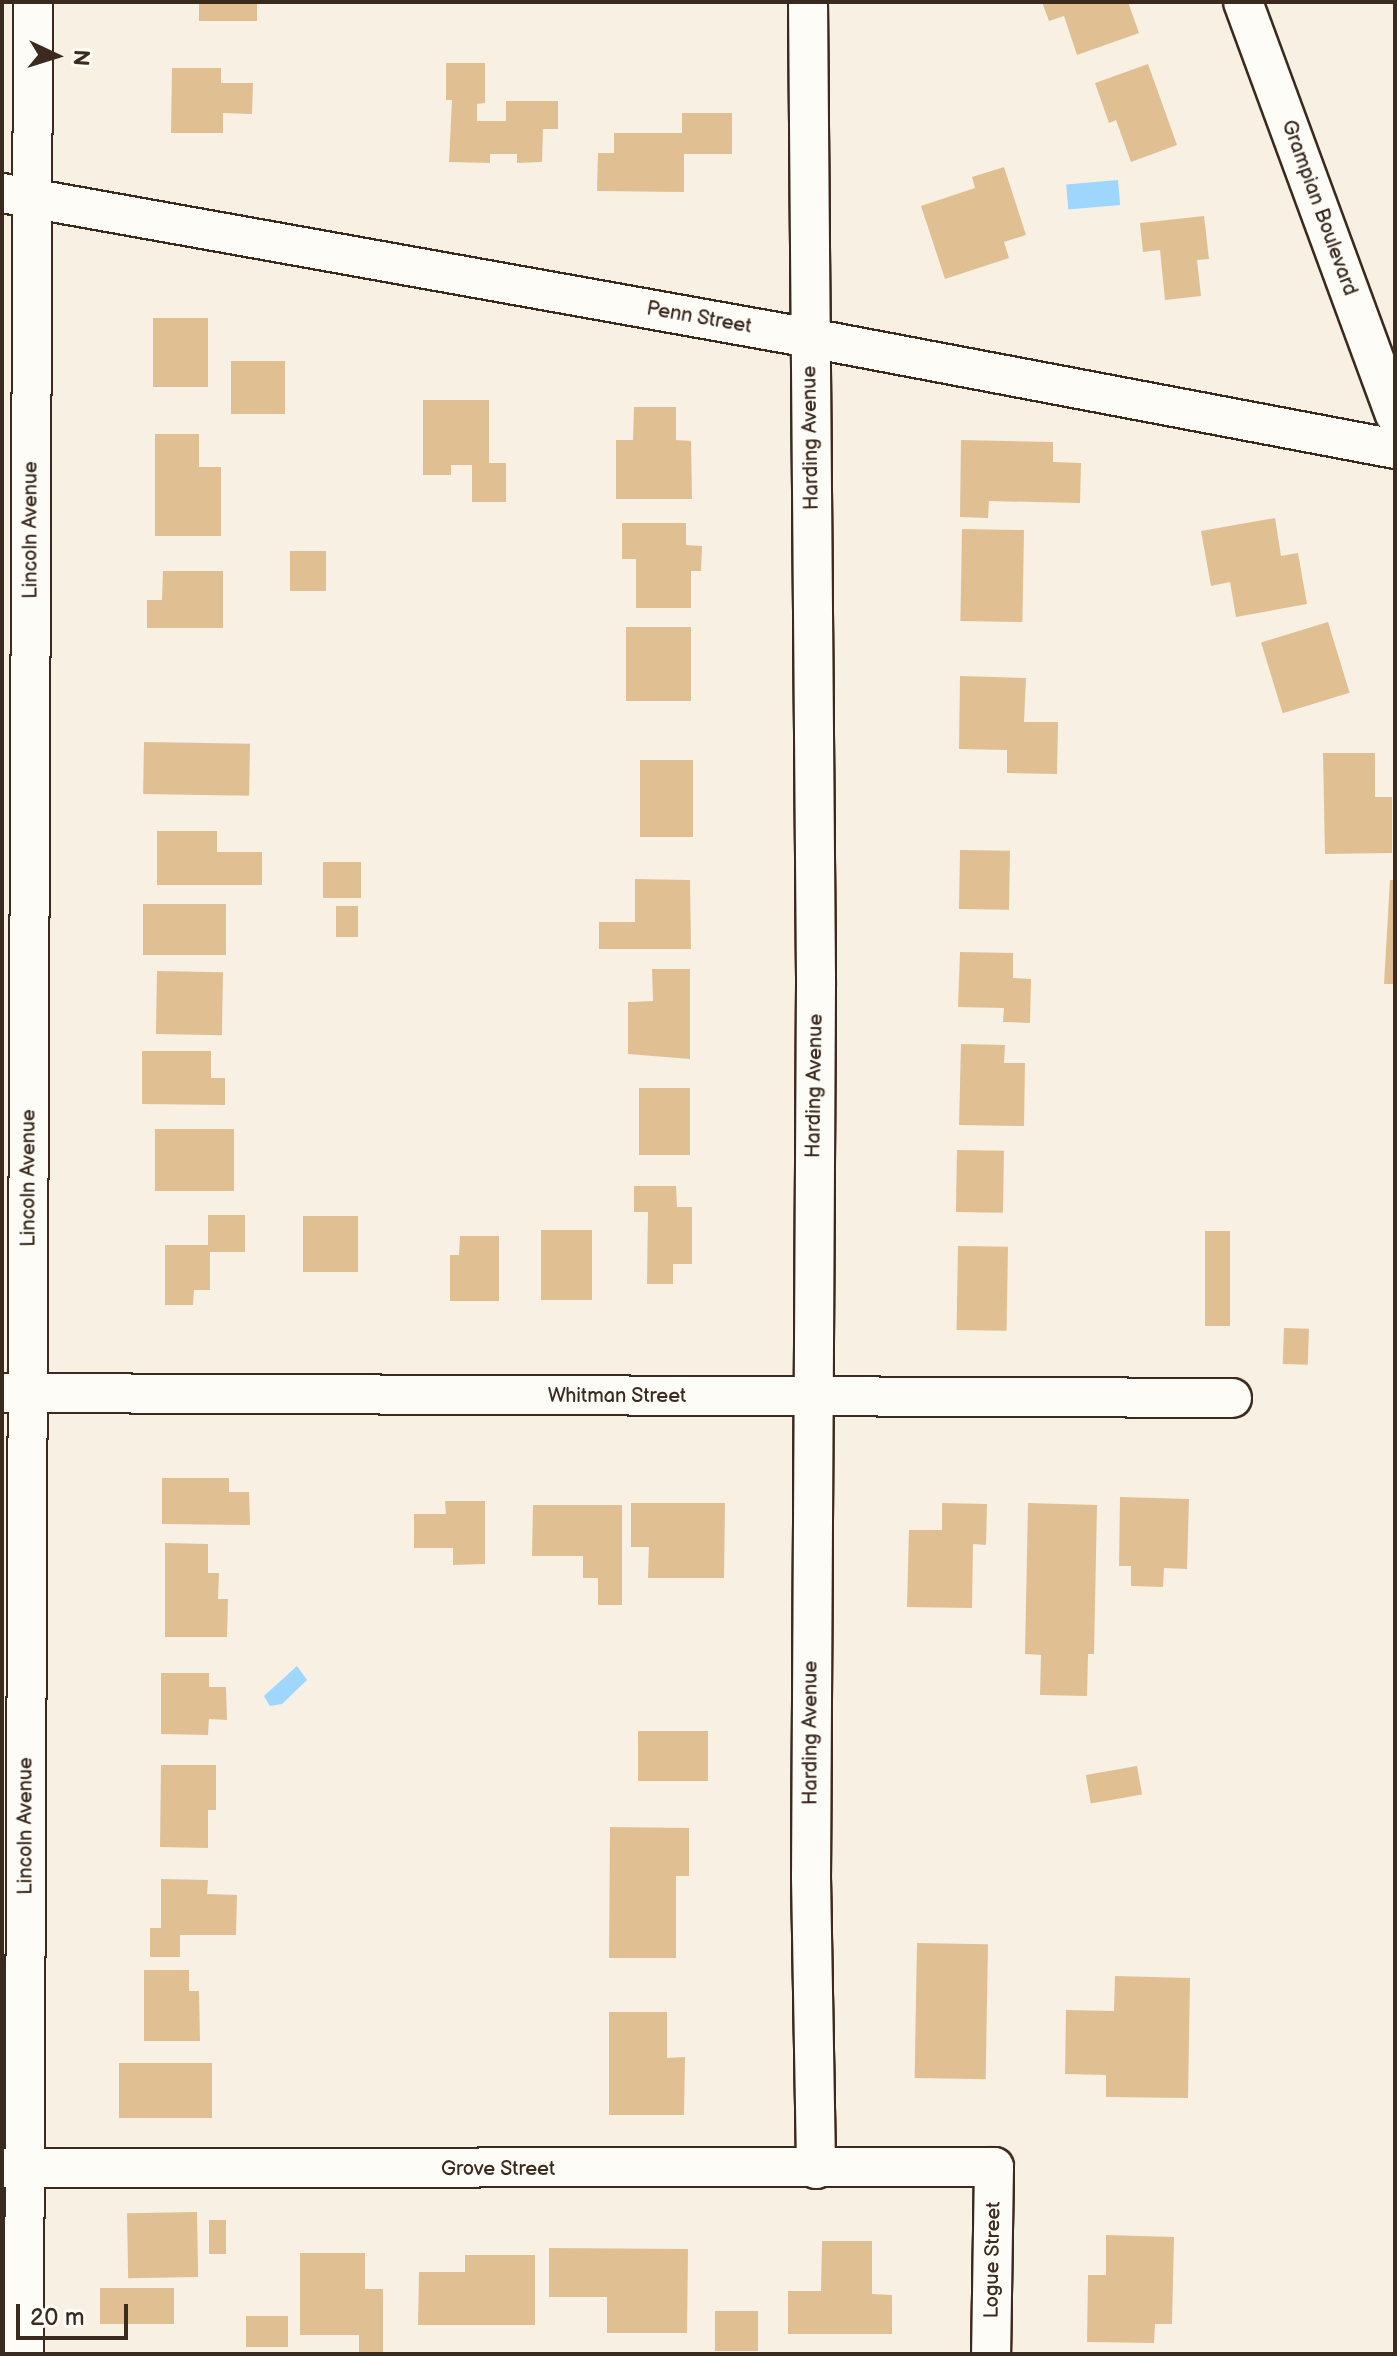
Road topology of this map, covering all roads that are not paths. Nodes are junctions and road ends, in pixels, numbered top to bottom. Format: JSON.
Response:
{"nodes":[{"id":1,"x":33,"y":2,"type":"edge"},
{"id":2,"x":808,"y":2,"type":"edge"},
{"id":3,"x":1243,"y":2,"type":"edge"},
{"id":4,"x":17,"y":196,"type":"edge"},
{"id":5,"x":810,"y":338,"type":"junction"},
{"id":6,"x":1395,"y":415,"type":"edge"},
{"id":7,"x":1395,"y":449,"type":"edge"},
{"id":8,"x":15,"y":1393,"type":"edge"},
{"id":9,"x":811,"y":1397,"type":"junction"},
{"id":10,"x":1232,"y":1398,"type":"dead end"},
{"id":11,"x":994,"y":2167,"type":"joint"},
{"id":12,"x":13,"y":2168,"type":"edge"},
{"id":13,"x":816,"y":2169,"type":"junction"},
{"id":14,"x":24,"y":2354,"type":"edge"},
{"id":15,"x":991,"y":2354,"type":"edge"}],
"edges":[{"from":1,"to":4,"type":"street","name":"Lincoln Avenue"},
{"from":2,"to":5,"type":"street","name":"Harding Avenue"},
{"from":3,"to":6,"type":"street","name":"Grampian Boulevard"},
{"from":4,"to":5,"type":"street","name":"Penn Street"},
{"from":4,"to":8,"type":"street","name":"Lincoln Avenue"},
{"from":5,"to":7,"type":"street","name":"Penn Street"},
{"from":5,"to":9,"type":"street","name":"Harding Avenue"},
{"from":8,"to":9,"type":"street","name":"Whitman Street"},
{"from":8,"to":12,"type":"street","name":"Lincoln Avenue"},
{"from":9,"to":10,"type":"street","name":"Whitman Street"},
{"from":9,"to":13,"type":"street","name":"Harding Avenue"},
{"from":11,"to":13,"type":"street","name":"Grove Street"},
{"from":11,"to":15,"type":"street","name":"Logue Street"},
{"from":12,"to":13,"type":"street","name":"Grove Street"},
{"from":12,"to":14,"type":"street","name":"Lincoln Avenue"}]}
